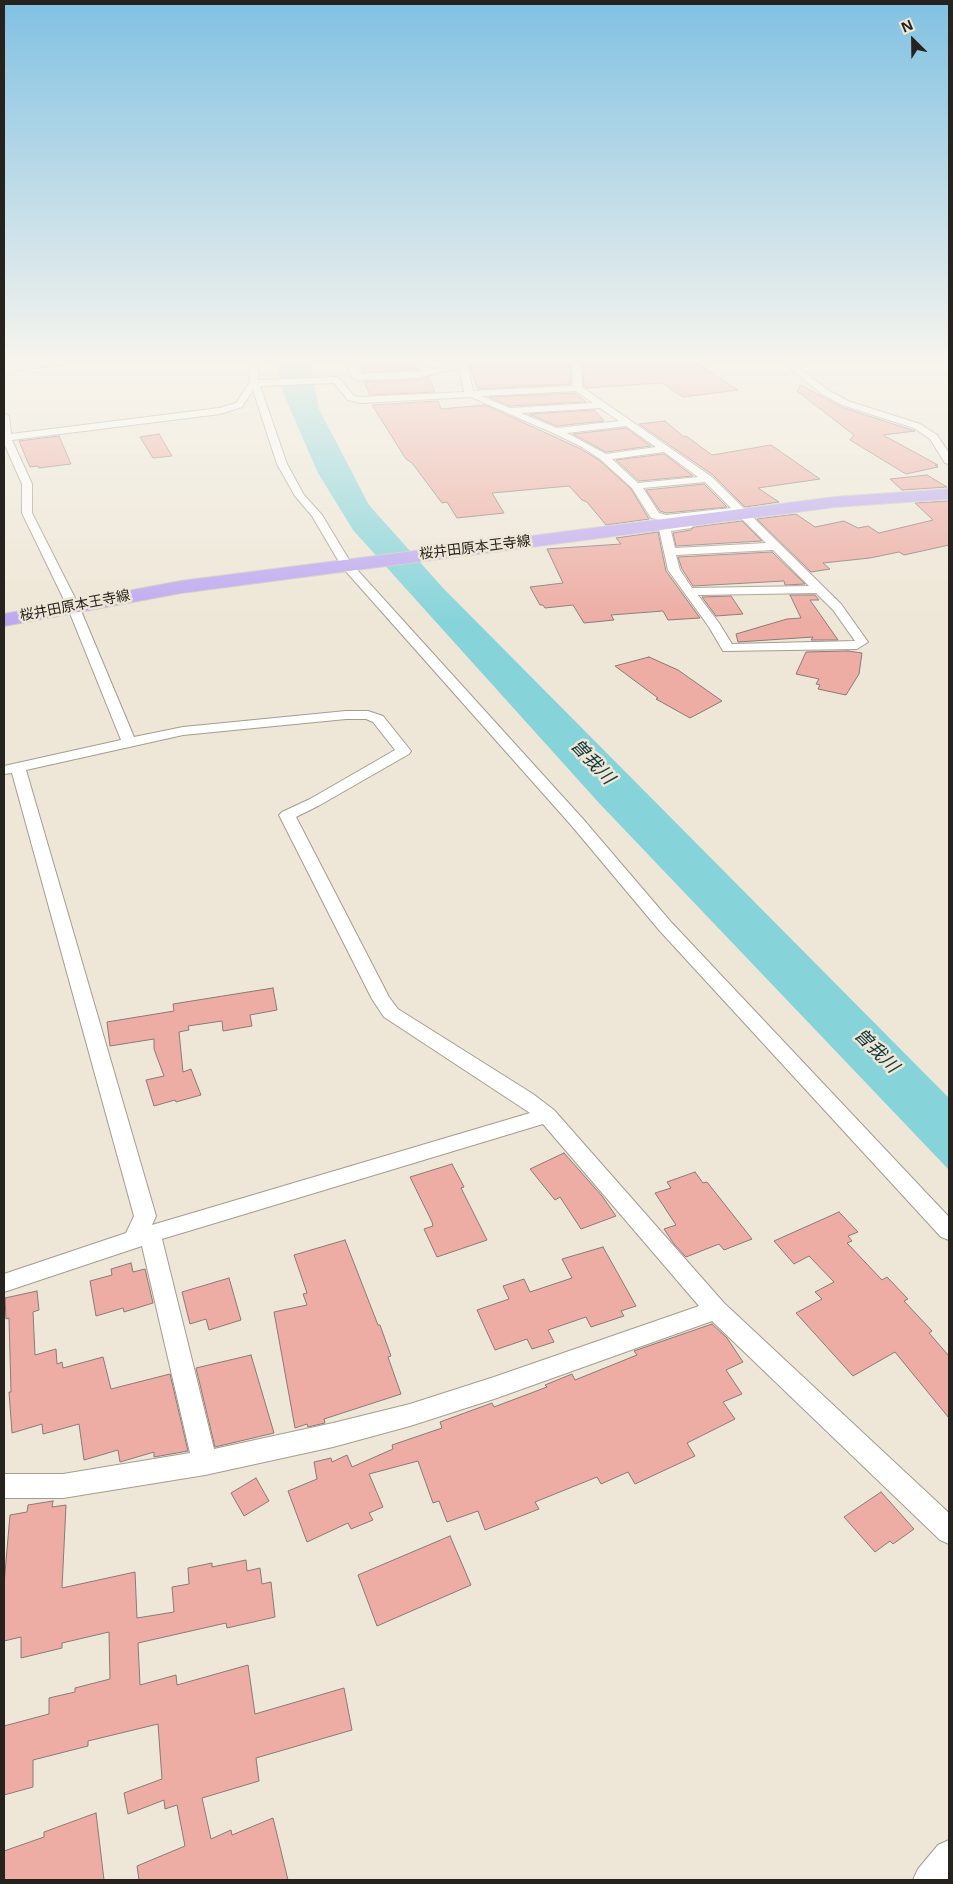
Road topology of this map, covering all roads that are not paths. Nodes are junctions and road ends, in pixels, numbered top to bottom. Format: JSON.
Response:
{"nodes":[{"id":1,"x":9,"y":446,"type":"edge"},
{"id":2,"x":276,"y":446,"type":"edge"},
{"id":3,"x":586,"y":446,"type":"edge"},
{"id":4,"x":661,"y":446,"type":"edge"},
{"id":5,"x":939,"y":446,"type":"edge"},
{"id":6,"x":667,"y":450,"type":"junction"},
{"id":7,"x":604,"y":458,"type":"junction"},
{"id":8,"x":949,"y":462,"type":"edge"},
{"id":9,"x":708,"y":480,"type":"junction"},
{"id":10,"x":636,"y":486,"type":"junction"},
{"id":11,"x":949,"y":494,"type":"edge"},
{"id":12,"x":740,"y":512,"type":"junction"},
{"id":13,"x":776,"y":546,"type":"junction"},
{"id":14,"x":670,"y":552,"type":"junction"},
{"id":15,"x":349,"y":565,"type":"junction"},
{"id":16,"x":818,"y":589,"type":"junction"},
{"id":17,"x":689,"y":592,"type":"junction"},
{"id":18,"x":72,"y":606,"type":"junction"},
{"id":19,"x":4,"y":620,"type":"edge"},
{"id":20,"x":129,"y":742,"type":"junction"},
{"id":21,"x":11,"y":769,"type":"edge"},
{"id":22,"x":547,"y":1115,"type":"junction"},
{"id":23,"x":949,"y":1231,"type":"edge"},
{"id":24,"x":142,"y":1236,"type":"junction"},
{"id":25,"x":4,"y":1283,"type":"edge"},
{"id":26,"x":716,"y":1310,"type":"junction"},
{"id":27,"x":204,"y":1462,"type":"junction"},
{"id":28,"x":4,"y":1486,"type":"edge"},
{"id":29,"x":949,"y":1531,"type":"edge"},
{"id":30,"x":949,"y":1856,"type":"edge"},
{"id":31,"x":929,"y":1880,"type":"edge"}],
"edges":[{"from":1,"to":18,"type":"street"},
{"from":2,"to":15,"type":"street"},
{"from":3,"to":7,"type":"street"},
{"from":4,"to":6,"type":"street"},
{"from":5,"to":8,"type":"street"},
{"from":6,"to":7,"type":"street"},
{"from":6,"to":9,"type":"street"},
{"from":7,"to":10,"type":"street"},
{"from":9,"to":10,"type":"street"},
{"from":9,"to":12,"type":"street"},
{"from":10,"to":12,"type":"street"},
{"from":11,"to":12,"type":"main road","name":"桜井田原本王寺線"},
{"from":12,"to":13,"type":"street"},
{"from":12,"to":14,"type":"street"},
{"from":12,"to":15,"type":"main road","name":"桜井田原本王寺線"},
{"from":13,"to":14,"type":"street"},
{"from":13,"to":16,"type":"street"},
{"from":14,"to":17,"type":"street"},
{"from":15,"to":18,"type":"main road","name":"桜井田原本王寺線"},
{"from":15,"to":23,"type":"street"},
{"from":16,"to":17,"type":"street"},
{"from":16,"to":17,"type":"street"},
{"from":18,"to":19,"type":"main road","name":"桜井田原本王寺線"},
{"from":18,"to":20,"type":"street"},
{"from":20,"to":21,"type":"street"},
{"from":20,"to":22,"type":"street"},
{"from":21,"to":24,"type":"street"},
{"from":22,"to":24,"type":"street"},
{"from":22,"to":26,"type":"street"},
{"from":24,"to":25,"type":"street"},
{"from":24,"to":27,"type":"street"},
{"from":26,"to":27,"type":"street"},
{"from":26,"to":29,"type":"street"},
{"from":27,"to":28,"type":"street"},
{"from":30,"to":31,"type":"street"}]}
